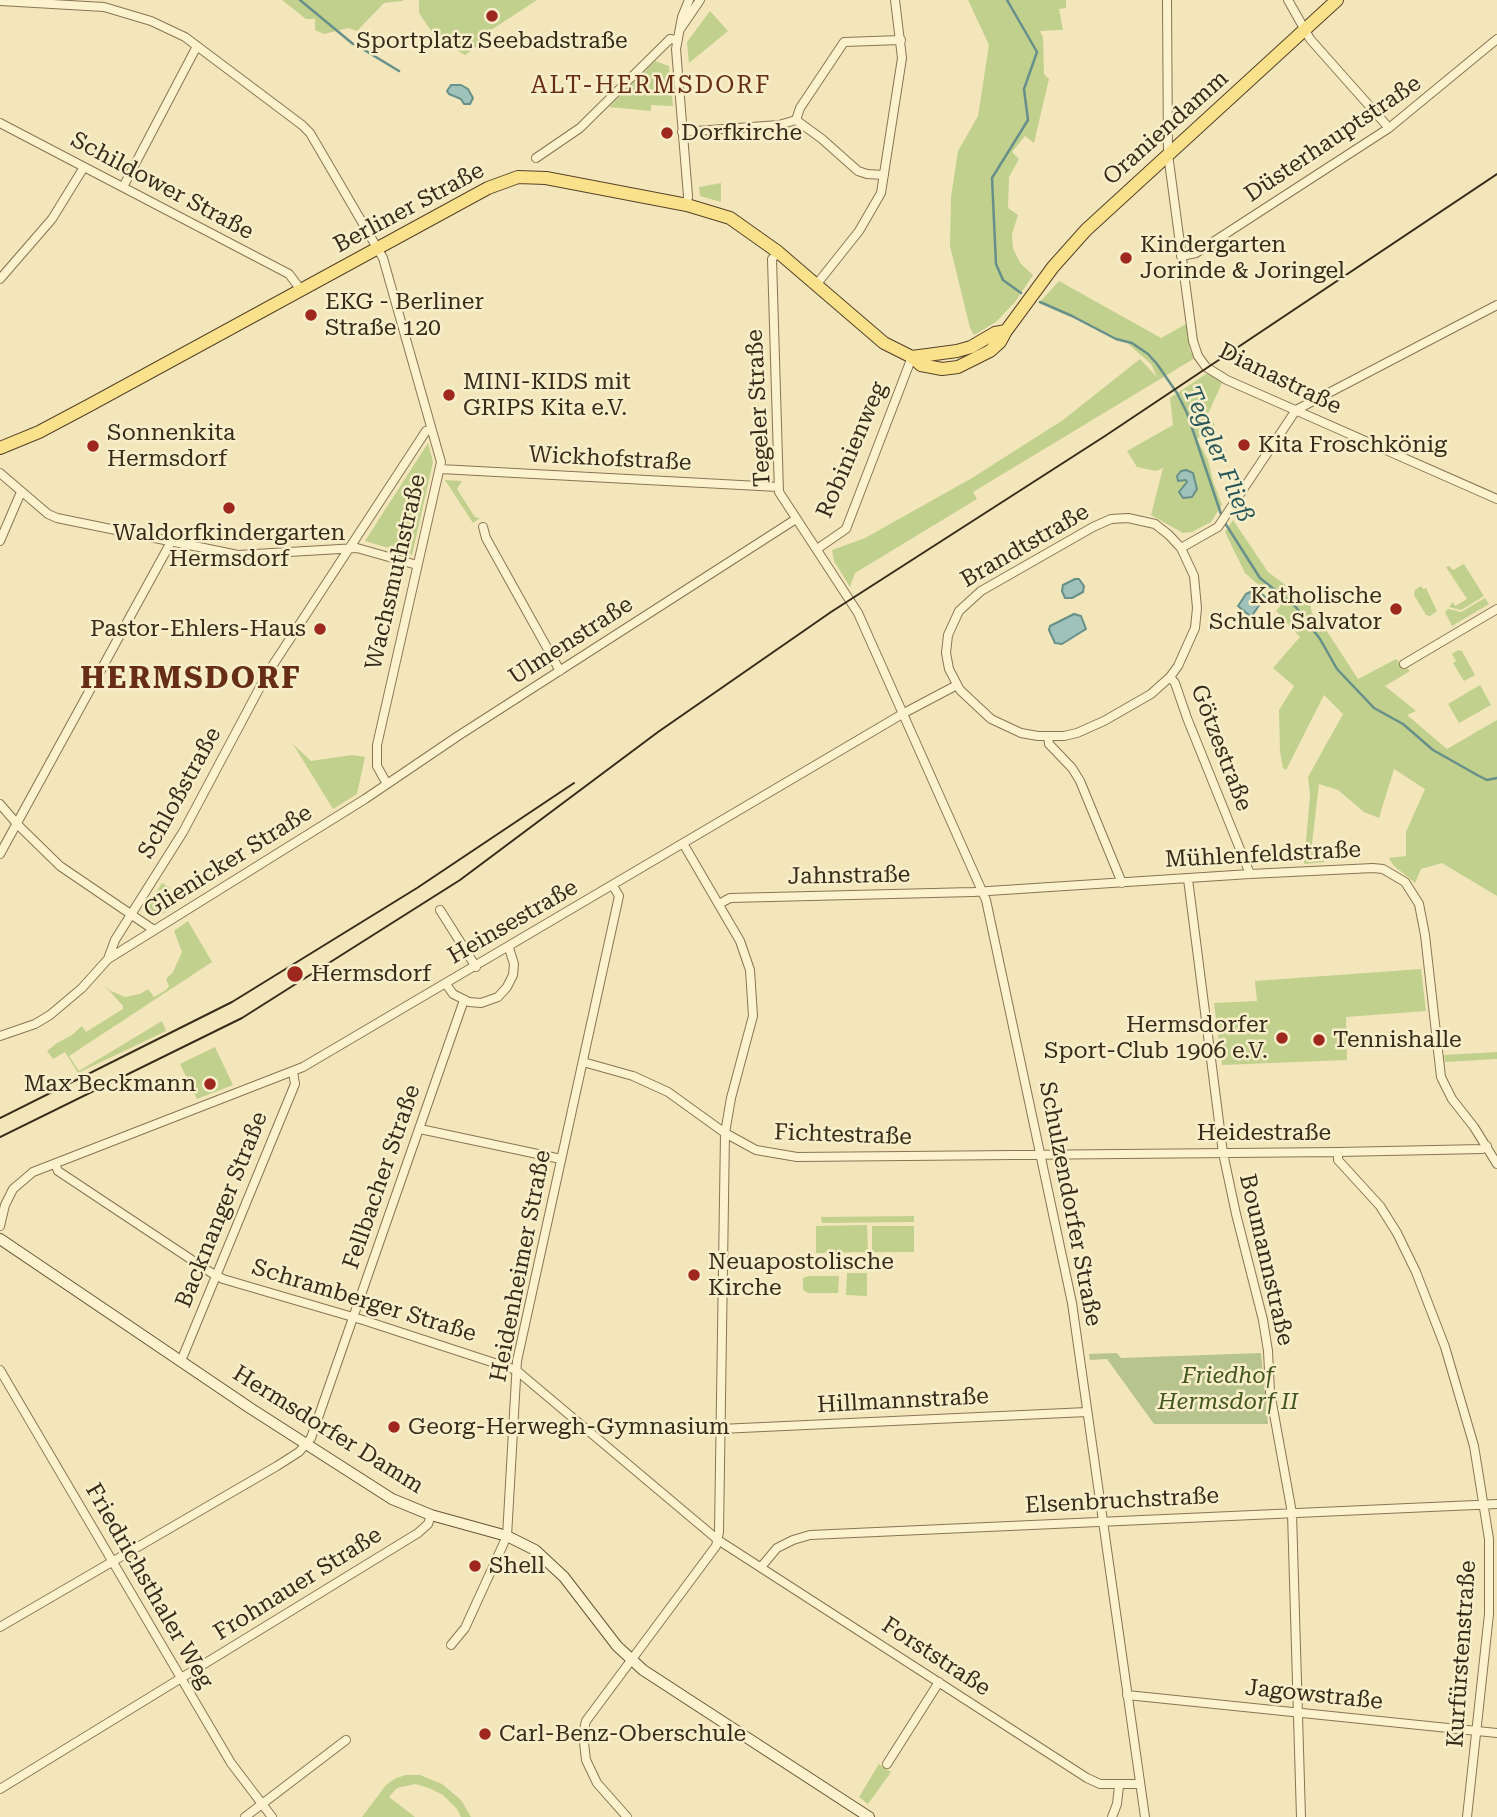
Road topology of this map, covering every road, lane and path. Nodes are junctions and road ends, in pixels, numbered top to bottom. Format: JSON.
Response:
{"nodes":[{"id":1,"x":689,"y":0,"type":"edge"},
{"id":2,"x":700,"y":0,"type":"edge"},
{"id":3,"x":895,"y":0,"type":"edge"},
{"id":4,"x":1167,"y":0,"type":"edge"},
{"id":5,"x":1288,"y":0,"type":"edge"},
{"id":6,"x":1337,"y":0,"type":"edge"},
{"id":7,"x":0,"y":1,"type":"edge"},
{"id":8,"x":679,"y":30,"type":"junction"},
{"id":9,"x":1304,"y":30,"type":"junction"},
{"id":10,"x":1497,"y":39,"type":"edge"},
{"id":11,"x":676,"y":40,"type":"junction"},
{"id":12,"x":901,"y":40,"type":"junction"},
{"id":13,"x":197,"y":46,"type":"junction"},
{"id":14,"x":796,"y":120,"type":"junction"},
{"id":15,"x":0,"y":123,"type":"edge"},
{"id":16,"x":1389,"y":128,"type":"junction"},
{"id":17,"x":682,"y":132,"type":"junction"},
{"id":18,"x":1168,"y":154,"type":"junction"},
{"id":19,"x":536,"y":158,"type":"dead end"},
{"id":20,"x":84,"y":167,"type":"junction"},
{"id":21,"x":884,"y":175,"type":"junction"},
{"id":22,"x":123,"y":187,"type":"junction"},
{"id":23,"x":687,"y":205,"type":"junction"},
{"id":24,"x":377,"y":249,"type":"junction"},
{"id":25,"x":778,"y":252,"type":"junction"},
{"id":26,"x":1181,"y":256,"type":"junction"},
{"id":27,"x":0,"y":279,"type":"edge"},
{"id":28,"x":816,"y":285,"type":"junction"},
{"id":29,"x":301,"y":290,"type":"junction"},
{"id":30,"x":1497,"y":305,"type":"edge"},
{"id":31,"x":912,"y":357,"type":"junction"},
{"id":32,"x":1296,"y":410,"type":"junction"},
{"id":33,"x":431,"y":430,"type":"junction"},
{"id":34,"x":0,"y":448,"type":"edge"},
{"id":35,"x":440,"y":469,"type":"junction"},
{"id":36,"x":0,"y":473,"type":"edge"},
{"id":37,"x":778,"y":487,"type":"junction"},
{"id":38,"x":21,"y":492,"type":"junction"},
{"id":39,"x":1497,"y":499,"type":"edge"},
{"id":40,"x":796,"y":519,"type":"junction"},
{"id":41,"x":483,"y":527,"type":"dead end"},
{"id":42,"x":0,"y":541,"type":"edge"},
{"id":43,"x":171,"y":542,"type":"junction"},
{"id":44,"x":349,"y":548,"type":"junction"},
{"id":45,"x":1181,"y":548,"type":"junction"},
{"id":46,"x":818,"y":551,"type":"junction"},
{"id":47,"x":417,"y":565,"type":"junction"},
{"id":48,"x":1497,"y":610,"type":"edge"},
{"id":49,"x":1404,"y":664,"type":"dead end"},
{"id":50,"x":559,"y":671,"type":"junction"},
{"id":51,"x":1170,"y":677,"type":"junction"},
{"id":52,"x":957,"y":685,"type":"junction"},
{"id":53,"x":904,"y":713,"type":"junction"},
{"id":54,"x":1048,"y":737,"type":"junction"},
{"id":55,"x":387,"y":784,"type":"junction"},
{"id":56,"x":368,"y":797,"type":"joint"},
{"id":57,"x":0,"y":804,"type":"edge"},
{"id":58,"x":18,"y":825,"type":"junction"},
{"id":59,"x":684,"y":845,"type":"junction"},
{"id":60,"x":0,"y":854,"type":"edge"},
{"id":61,"x":1250,"y":874,"type":"junction"},
{"id":62,"x":1188,"y":879,"type":"junction"},
{"id":63,"x":1122,"y":883,"type":"junction"},
{"id":64,"x":614,"y":886,"type":"junction"},
{"id":65,"x":982,"y":892,"type":"junction"},
{"id":66,"x":719,"y":904,"type":"junction"},
{"id":67,"x":440,"y":910,"type":"dead end"},
{"id":68,"x":131,"y":915,"type":"junction"},
{"id":69,"x":154,"y":930,"type":"junction"},
{"id":70,"x":509,"y":948,"type":"junction"},
{"id":71,"x":108,"y":959,"type":"junction"},
{"id":72,"x":476,"y":967,"type":"junction"},
{"id":73,"x":446,"y":984,"type":"junction"},
{"id":74,"x":464,"y":1000,"type":"junction"},
{"id":75,"x":0,"y":1036,"type":"edge"},
{"id":76,"x":583,"y":1062,"type":"junction"},
{"id":77,"x":293,"y":1072,"type":"junction"},
{"id":78,"x":420,"y":1129,"type":"junction"},
{"id":79,"x":725,"y":1133,"type":"junction"},
{"id":80,"x":1487,"y":1146,"type":"junction"},
{"id":81,"x":1338,"y":1152,"type":"junction"},
{"id":82,"x":1223,"y":1153,"type":"junction"},
{"id":83,"x":1041,"y":1155,"type":"junction"},
{"id":84,"x":561,"y":1159,"type":"junction"},
{"id":85,"x":55,"y":1164,"type":"junction"},
{"id":86,"x":1497,"y":1164,"type":"edge"},
{"id":87,"x":0,"y":1226,"type":"edge"},
{"id":88,"x":0,"y":1239,"type":"edge"},
{"id":89,"x":216,"y":1276,"type":"junction"},
{"id":90,"x":354,"y":1317,"type":"junction"},
{"id":91,"x":181,"y":1362,"type":"junction"},
{"id":92,"x":0,"y":1370,"type":"edge"},
{"id":93,"x":516,"y":1370,"type":"junction"},
{"id":94,"x":1087,"y":1412,"type":"junction"},
{"id":95,"x":720,"y":1429,"type":"junction"},
{"id":96,"x":306,"y":1444,"type":"junction"},
{"id":97,"x":1484,"y":1504,"type":"junction"},
{"id":98,"x":1497,"y":1504,"type":"edge"},
{"id":99,"x":1292,"y":1513,"type":"junction"},
{"id":100,"x":431,"y":1515,"type":"junction"},
{"id":101,"x":1103,"y":1521,"type":"junction"},
{"id":102,"x":507,"y":1536,"type":"junction"},
{"id":103,"x":718,"y":1539,"type":"junction"},
{"id":104,"x":113,"y":1561,"type":"junction"},
{"id":105,"x":761,"y":1567,"type":"junction"},
{"id":106,"x":0,"y":1627,"type":"edge"},
{"id":107,"x":451,"y":1645,"type":"dead end"},
{"id":108,"x":631,"y":1660,"type":"junction"},
{"id":109,"x":181,"y":1678,"type":"junction"},
{"id":110,"x":939,"y":1682,"type":"junction"},
{"id":111,"x":1127,"y":1695,"type":"junction"},
{"id":112,"x":1298,"y":1712,"type":"junction"},
{"id":113,"x":1476,"y":1731,"type":"junction"},
{"id":114,"x":1497,"y":1733,"type":"edge"},
{"id":115,"x":346,"y":1740,"type":"dead end"},
{"id":116,"x":887,"y":1765,"type":"dead end"},
{"id":117,"x":1140,"y":1784,"type":"junction"},
{"id":118,"x":1119,"y":1786,"type":"junction"},
{"id":119,"x":0,"y":1789,"type":"edge"},
{"id":120,"x":262,"y":1804,"type":"junction"},
{"id":121,"x":855,"y":1813,"type":"edge"},
{"id":122,"x":245,"y":1817,"type":"edge"},
{"id":123,"x":272,"y":1817,"type":"edge"},
{"id":124,"x":627,"y":1817,"type":"edge"},
{"id":125,"x":869,"y":1817,"type":"edge"},
{"id":126,"x":1112,"y":1817,"type":"edge"},
{"id":127,"x":1145,"y":1817,"type":"edge"},
{"id":128,"x":1301,"y":1817,"type":"edge"},
{"id":129,"x":1467,"y":1817,"type":"edge"}],
"edges":[{"from":1,"to":8,"type":"street"},
{"from":2,"to":8,"type":"street"},
{"from":3,"to":12,"type":"street"},
{"from":4,"to":18,"type":"street","name":"Dianastraße"},
{"from":5,"to":9,"type":"street"},
{"from":6,"to":9,"type":"main road","name":"Oraniendamm"},
{"from":7,"to":13,"type":"street","name":"Wachsmuthstraße"},
{"from":8,"to":11,"type":"street"},
{"from":9,"to":16,"type":"street"},
{"from":9,"to":18,"type":"main road","name":"Oraniendamm"},
{"from":10,"to":16,"type":"street","name":"Düsterhauptstraße"},
{"from":11,"to":17,"type":"street"},
{"from":11,"to":19,"type":"street"},
{"from":12,"to":14,"type":"street"},
{"from":12,"to":21,"type":"street"},
{"from":13,"to":22,"type":"street"},
{"from":13,"to":24,"type":"street","name":"Wachsmuthstraße"},
{"from":14,"to":17,"type":"street"},
{"from":14,"to":21,"type":"street"},
{"from":15,"to":20,"type":"street","name":"Schildower Straße"},
{"from":16,"to":26,"type":"street","name":"Düsterhauptstraße"},
{"from":17,"to":23,"type":"street"},
{"from":18,"to":26,"type":"street","name":"Dianastraße"},
{"from":18,"to":31,"type":"main road","name":"Oraniendamm"},
{"from":20,"to":22,"type":"street","name":"Schildower Straße"},
{"from":20,"to":27,"type":"street"},
{"from":21,"to":28,"type":"street"},
{"from":22,"to":29,"type":"street","name":"Schildower Straße"},
{"from":23,"to":24,"type":"main road","name":"Berliner Straße"},
{"from":23,"to":25,"type":"main road","name":"Berliner Straße"},
{"from":24,"to":29,"type":"main road","name":"Berliner Straße"},
{"from":24,"to":33,"type":"street","name":"Wachsmuthstraße"},
{"from":25,"to":28,"type":"main road","name":"Berliner Straße"},
{"from":25,"to":37,"type":"street","name":"Tegeler Straße"},
{"from":26,"to":32,"type":"street","name":"Dianastraße"},
{"from":28,"to":31,"type":"main road","name":"Berliner Straße"},
{"from":29,"to":34,"type":"main road","name":"Berliner Straße"},
{"from":30,"to":32,"type":"street"},
{"from":31,"to":46,"type":"street","name":"Robinienweg"},
{"from":32,"to":39,"type":"street","name":"Dianastraße"},
{"from":32,"to":45,"type":"street"},
{"from":33,"to":35,"type":"street","name":"Wachsmuthstraße"},
{"from":33,"to":44,"type":"street","name":"Schloßstraße"},
{"from":35,"to":37,"type":"street","name":"Wickhofstraße"},
{"from":35,"to":47,"type":"street","name":"Wachsmuthstraße"},
{"from":36,"to":38,"type":"street"},
{"from":37,"to":40,"type":"street","name":"Tegeler Straße"},
{"from":38,"to":42,"type":"street"},
{"from":38,"to":43,"type":"street"},
{"from":40,"to":46,"type":"street","name":"Tegeler Straße"},
{"from":40,"to":50,"type":"street","name":"Ulmenstraße"},
{"from":41,"to":50,"type":"street"},
{"from":43,"to":44,"type":"street"},
{"from":43,"to":58,"type":"street"},
{"from":44,"to":47,"type":"street"},
{"from":44,"to":68,"type":"street","name":"Schloßstraße"},
{"from":45,"to":51,"type":"street","name":"Brandtstraße"},
{"from":45,"to":52,"type":"street","name":"Brandtstraße"},
{"from":46,"to":53,"type":"street","name":"Schulzendorfer Straße"},
{"from":47,"to":55,"type":"street","name":"Wachsmuthstraße"},
{"from":48,"to":49,"type":"street"},
{"from":50,"to":55,"type":"street","name":"Ulmenstraße"},
{"from":51,"to":54,"type":"street","name":"Brandtstraße"},
{"from":51,"to":61,"type":"street","name":"Götzestraße"},
{"from":52,"to":53,"type":"street"},
{"from":52,"to":54,"type":"street","name":"Brandtstraße"},
{"from":53,"to":59,"type":"street","name":"Heinsestraße"},
{"from":53,"to":65,"type":"street","name":"Schulzendorfer Straße"},
{"from":54,"to":63,"type":"street"},
{"from":55,"to":56,"type":"street","name":"Ulmenstraße"},
{"from":56,"to":69,"type":"street","name":"Glienicker Straße"},
{"from":57,"to":58,"type":"street"},
{"from":58,"to":60,"type":"street"},
{"from":58,"to":68,"type":"street"},
{"from":59,"to":64,"type":"street","name":"Heinsestraße"},
{"from":59,"to":66,"type":"street"},
{"from":61,"to":62,"type":"street","name":"Mühlenfeldstraße"},
{"from":61,"to":80,"type":"street","name":"Mühlenfeldstraße"},
{"from":62,"to":63,"type":"street","name":"Mühlenfeldstraße"},
{"from":62,"to":82,"type":"street","name":"Boumannstraße"},
{"from":63,"to":65,"type":"street","name":"Mühlenfeldstraße"},
{"from":64,"to":70,"type":"street","name":"Heinsestraße"},
{"from":64,"to":76,"type":"street","name":"Heidenheimer Straße"},
{"from":65,"to":66,"type":"street","name":"Jahnstraße"},
{"from":65,"to":83,"type":"street","name":"Schulzendorfer Straße"},
{"from":66,"to":79,"type":"street"},
{"from":67,"to":72,"type":"street"},
{"from":68,"to":69,"type":"street"},
{"from":68,"to":71,"type":"street","name":"Schloßstraße"},
{"from":69,"to":71,"type":"street","name":"Glienicker Straße"},
{"from":70,"to":72,"type":"street","name":"Heinsestraße"},
{"from":70,"to":74,"type":"street"},
{"from":71,"to":75,"type":"street","name":"Schloßstraße"},
{"from":72,"to":73,"type":"street","name":"Heinsestraße"},
{"from":73,"to":74,"type":"street"},
{"from":73,"to":77,"type":"street","name":"Heinsestraße"},
{"from":74,"to":78,"type":"street","name":"Fellbacher Straße"},
{"from":76,"to":79,"type":"street","name":"Fichtestraße"},
{"from":76,"to":84,"type":"street","name":"Heidenheimer Straße"},
{"from":77,"to":85,"type":"street","name":"Heinsestraße"},
{"from":77,"to":89,"type":"street","name":"Backnanger Straße"},
{"from":78,"to":84,"type":"street"},
{"from":78,"to":90,"type":"street","name":"Fellbacher Straße"},
{"from":79,"to":83,"type":"street","name":"Fichtestraße"},
{"from":79,"to":95,"type":"street"},
{"from":80,"to":81,"type":"street","name":"Heidestraße"},
{"from":80,"to":86,"type":"street","name":"Mühlenfeldstraße"},
{"from":81,"to":82,"type":"street","name":"Heidestraße"},
{"from":81,"to":97,"type":"street","name":"Kurfürstenstraße"},
{"from":82,"to":83,"type":"street","name":"Heidestraße"},
{"from":82,"to":99,"type":"street","name":"Boumannstraße"},
{"from":83,"to":94,"type":"street","name":"Schulzendorfer Straße"},
{"from":84,"to":93,"type":"street","name":"Heidenheimer Straße"},
{"from":85,"to":87,"type":"street","name":"Heinsestraße"},
{"from":85,"to":89,"type":"street","name":"Schramberger Straße"},
{"from":88,"to":91,"type":"main road","name":"Hermsdorfer Damm"},
{"from":89,"to":90,"type":"street","name":"Schramberger Straße"},
{"from":89,"to":91,"type":"street","name":"Backnanger Straße"},
{"from":90,"to":93,"type":"street","name":"Schramberger Straße"},
{"from":90,"to":96,"type":"street","name":"Fellbacher Straße"},
{"from":91,"to":96,"type":"main road","name":"Hermsdorfer Damm"},
{"from":92,"to":104,"type":"street","name":"Friedrichsthaler Weg"},
{"from":93,"to":102,"type":"street","name":"Heidenheimer Straße"},
{"from":93,"to":103,"type":"street","name":"Schramberger Straße"},
{"from":94,"to":95,"type":"street","name":"Hillmannstraße"},
{"from":94,"to":101,"type":"street","name":"Schulzendorfer Straße"},
{"from":95,"to":103,"type":"street"},
{"from":96,"to":100,"type":"main road","name":"Hermsdorfer Damm"},
{"from":96,"to":104,"type":"street"},
{"from":97,"to":98,"type":"street","name":"Elsenbruchstraße"},
{"from":97,"to":99,"type":"street","name":"Elsenbruchstraße"},
{"from":97,"to":113,"type":"street","name":"Kurfürstenstraße"},
{"from":99,"to":101,"type":"street","name":"Elsenbruchstraße"},
{"from":99,"to":112,"type":"street","name":"Boumannstraße"},
{"from":100,"to":102,"type":"main road","name":"Hermsdorfer Damm"},
{"from":100,"to":109,"type":"street","name":"Frohnauer Straße"},
{"from":101,"to":105,"type":"street","name":"Elsenbruchstraße"},
{"from":101,"to":111,"type":"street","name":"Schulzendorfer Straße"},
{"from":102,"to":107,"type":"street","name":"Heidenheimer Straße"},
{"from":102,"to":108,"type":"main road","name":"Hermsdorfer Damm"},
{"from":103,"to":105,"type":"street","name":"Forststraße"},
{"from":103,"to":108,"type":"street"},
{"from":104,"to":106,"type":"street"},
{"from":104,"to":109,"type":"street","name":"Friedrichsthaler Weg"},
{"from":105,"to":110,"type":"street","name":"Forststraße"},
{"from":108,"to":121,"type":"main road","name":"Hermsdorfer Damm"},
{"from":108,"to":124,"type":"street"},
{"from":109,"to":119,"type":"street","name":"Frohnauer Straße"},
{"from":109,"to":120,"type":"street","name":"Friedrichsthaler Weg"},
{"from":110,"to":116,"type":"street"},
{"from":110,"to":118,"type":"street","name":"Forststraße"},
{"from":111,"to":112,"type":"street","name":"Jagowstraße"},
{"from":111,"to":117,"type":"street","name":"Schulzendorfer Straße"},
{"from":112,"to":113,"type":"street","name":"Jagowstraße"},
{"from":112,"to":128,"type":"street","name":"Boumannstraße"},
{"from":113,"to":114,"type":"street","name":"Jagowstraße"},
{"from":113,"to":129,"type":"street","name":"Kurfürstenstraße"},
{"from":115,"to":120,"type":"street"},
{"from":117,"to":118,"type":"street","name":"Forststraße"},
{"from":117,"to":127,"type":"street","name":"Schulzendorfer Straße"},
{"from":118,"to":126,"type":"street"},
{"from":120,"to":122,"type":"street"},
{"from":120,"to":123,"type":"street","name":"Friedrichsthaler Weg"},
{"from":121,"to":125,"type":"main road","name":"Hermsdorfer Damm"}]}
